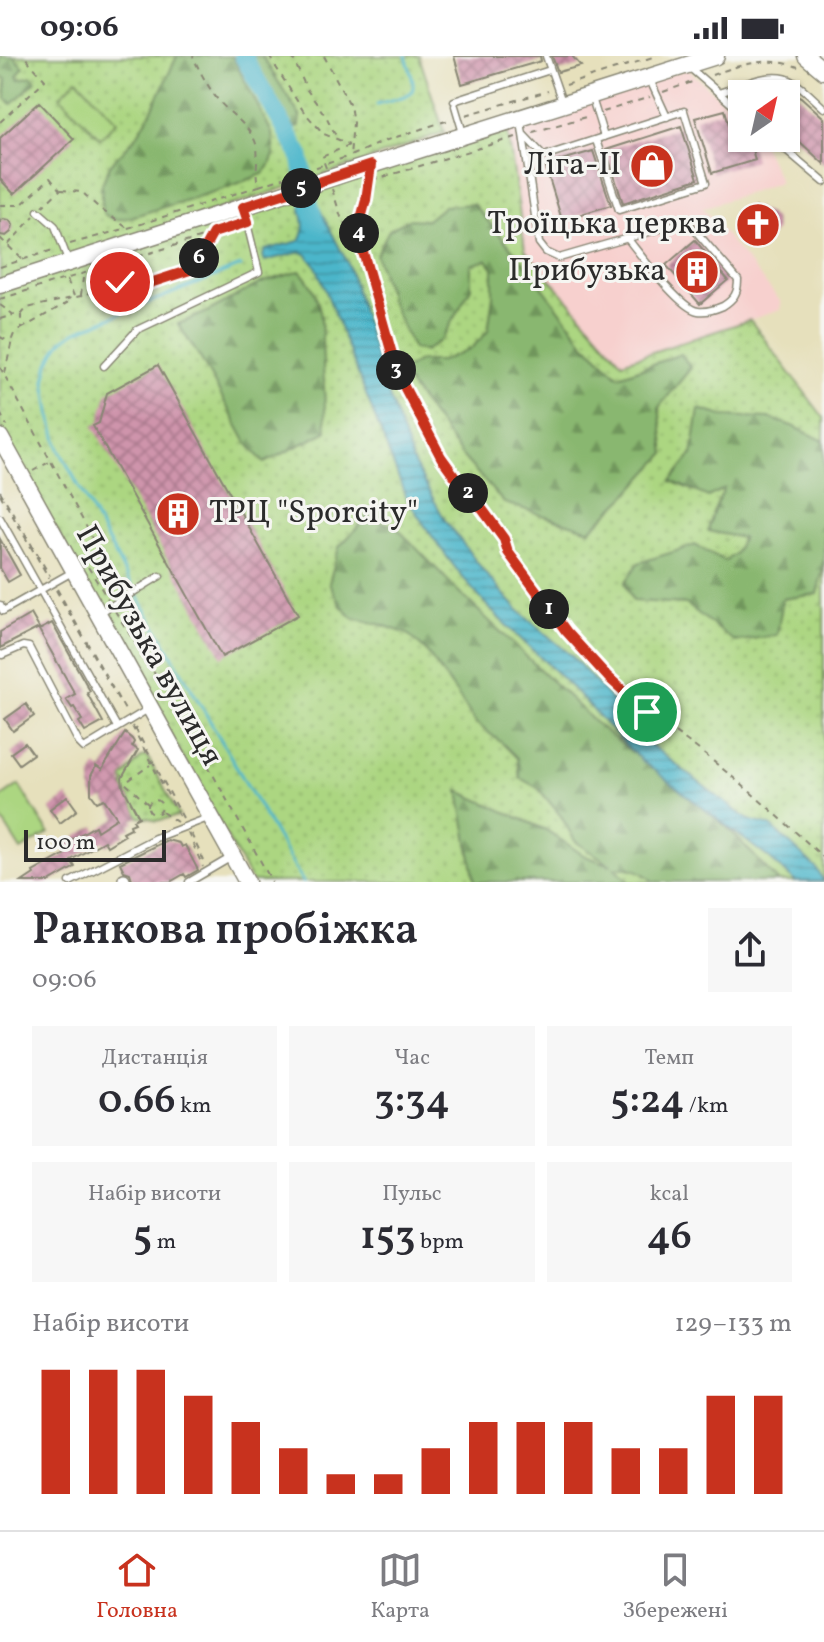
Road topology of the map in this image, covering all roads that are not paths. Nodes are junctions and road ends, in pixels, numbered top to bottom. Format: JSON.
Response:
{"nodes":[{"id":1,"x":546,"y":56,"type":"edge"},
{"id":2,"x":716,"y":56,"type":"edge"},
{"id":3,"x":806,"y":64,"type":"edge"},
{"id":4,"x":687,"y":65,"type":"junction"},
{"id":5,"x":550,"y":70,"type":"junction"},
{"id":6,"x":824,"y":71,"type":"edge"},
{"id":7,"x":649,"y":77,"type":"junction"},
{"id":8,"x":719,"y":93,"type":"junction"},
{"id":9,"x":591,"y":95,"type":"junction"},
{"id":10,"x":560,"y":96,"type":"junction"},
{"id":11,"x":728,"y":101,"type":"edge"},
{"id":12,"x":824,"y":108,"type":"edge"},
{"id":13,"x":520,"y":117,"type":"junction"},
{"id":14,"x":667,"y":117,"type":"junction"},
{"id":15,"x":464,"y":135,"type":"junction"},
{"id":16,"x":524,"y":135,"type":"junction"},
{"id":17,"x":600,"y":139,"type":"junction"},
{"id":18,"x":789,"y":152,"type":"edge"},
{"id":19,"x":824,"y":182,"type":"edge"},
{"id":20,"x":38,"y":211,"type":"road end"},
{"id":21,"x":246,"y":214,"type":"junction"},
{"id":22,"x":627,"y":238,"type":"junction"},
{"id":23,"x":68,"y":271,"type":"junction"},
{"id":24,"x":0,"y":285,"type":"edge"},
{"id":25,"x":104,"y":366,"type":"dead end"},
{"id":26,"x":0,"y":437,"type":"edge"},
{"id":27,"x":0,"y":518,"type":"edge"},
{"id":28,"x":81,"y":568,"type":"junction"},
{"id":29,"x":160,"y":576,"type":"dead end"},
{"id":30,"x":41,"y":590,"type":"junction"},
{"id":31,"x":1,"y":609,"type":"edge"},
{"id":32,"x":105,"y":609,"type":"junction"},
{"id":33,"x":0,"y":654,"type":"edge"},
{"id":34,"x":150,"y":708,"type":"junction"},
{"id":35,"x":117,"y":727,"type":"junction"},
{"id":36,"x":211,"y":817,"type":"junction"},
{"id":37,"x":233,"y":856,"type":"junction"},
{"id":38,"x":70,"y":882,"type":"edge"},
{"id":39,"x":189,"y":882,"type":"edge"},
{"id":40,"x":247,"y":882,"type":"edge"}],
"edges":[{"from":1,"to":5,"type":"lane"},
{"from":2,"to":4,"type":"main road"},
{"from":3,"to":6,"type":"main road"},
{"from":4,"to":7,"type":"main road"},
{"from":4,"to":8,"type":"lane"},
{"from":5,"to":10,"type":"lane"},
{"from":5,"to":15,"type":"lane"},
{"from":7,"to":9,"type":"main road"},
{"from":7,"to":14,"type":"lane"},
{"from":8,"to":11,"type":"lane"},
{"from":8,"to":12,"type":"lane"},
{"from":9,"to":10,"type":"main road"},
{"from":9,"to":17,"type":"lane"},
{"from":10,"to":13,"type":"main road"},
{"from":13,"to":15,"type":"main road"},
{"from":13,"to":16,"type":"lane"},
{"from":14,"to":17,"type":"lane"},
{"from":14,"to":17,"type":"lane"},
{"from":15,"to":21,"type":"main road","bridge":true},
{"from":16,"to":17,"type":"lane"},
{"from":16,"to":22,"type":"lane"},
{"from":18,"to":19,"type":"lane"},
{"from":20,"to":23,"type":"lane"},
{"from":21,"to":23,"type":"main road"},
{"from":21,"to":25,"type":"lane"},
{"from":22,"to":22,"type":"lane"},
{"from":23,"to":24,"type":"main road"},
{"from":26,"to":28,"type":"main road","name":"Прибузька вулиця"},
{"from":27,"to":30,"type":"lane"},
{"from":28,"to":30,"type":"lane"},
{"from":28,"to":32,"type":"main road","name":"Прибузька вулиця"},
{"from":29,"to":32,"type":"lane"},
{"from":30,"to":31,"type":"lane"},
{"from":30,"to":35,"type":"lane"},
{"from":32,"to":34,"type":"main road","name":"Прибузька вулиця"},
{"from":33,"to":35,"type":"lane"},
{"from":34,"to":35,"type":"lane"},
{"from":34,"to":36,"type":"main road","name":"Прибузька вулиця"},
{"from":36,"to":37,"type":"main road","name":"Прибузька вулиця"},
{"from":36,"to":38,"type":"lane"},
{"from":37,"to":39,"type":"lane"},
{"from":37,"to":40,"type":"main road","name":"Прибузька вулиця"}]}
